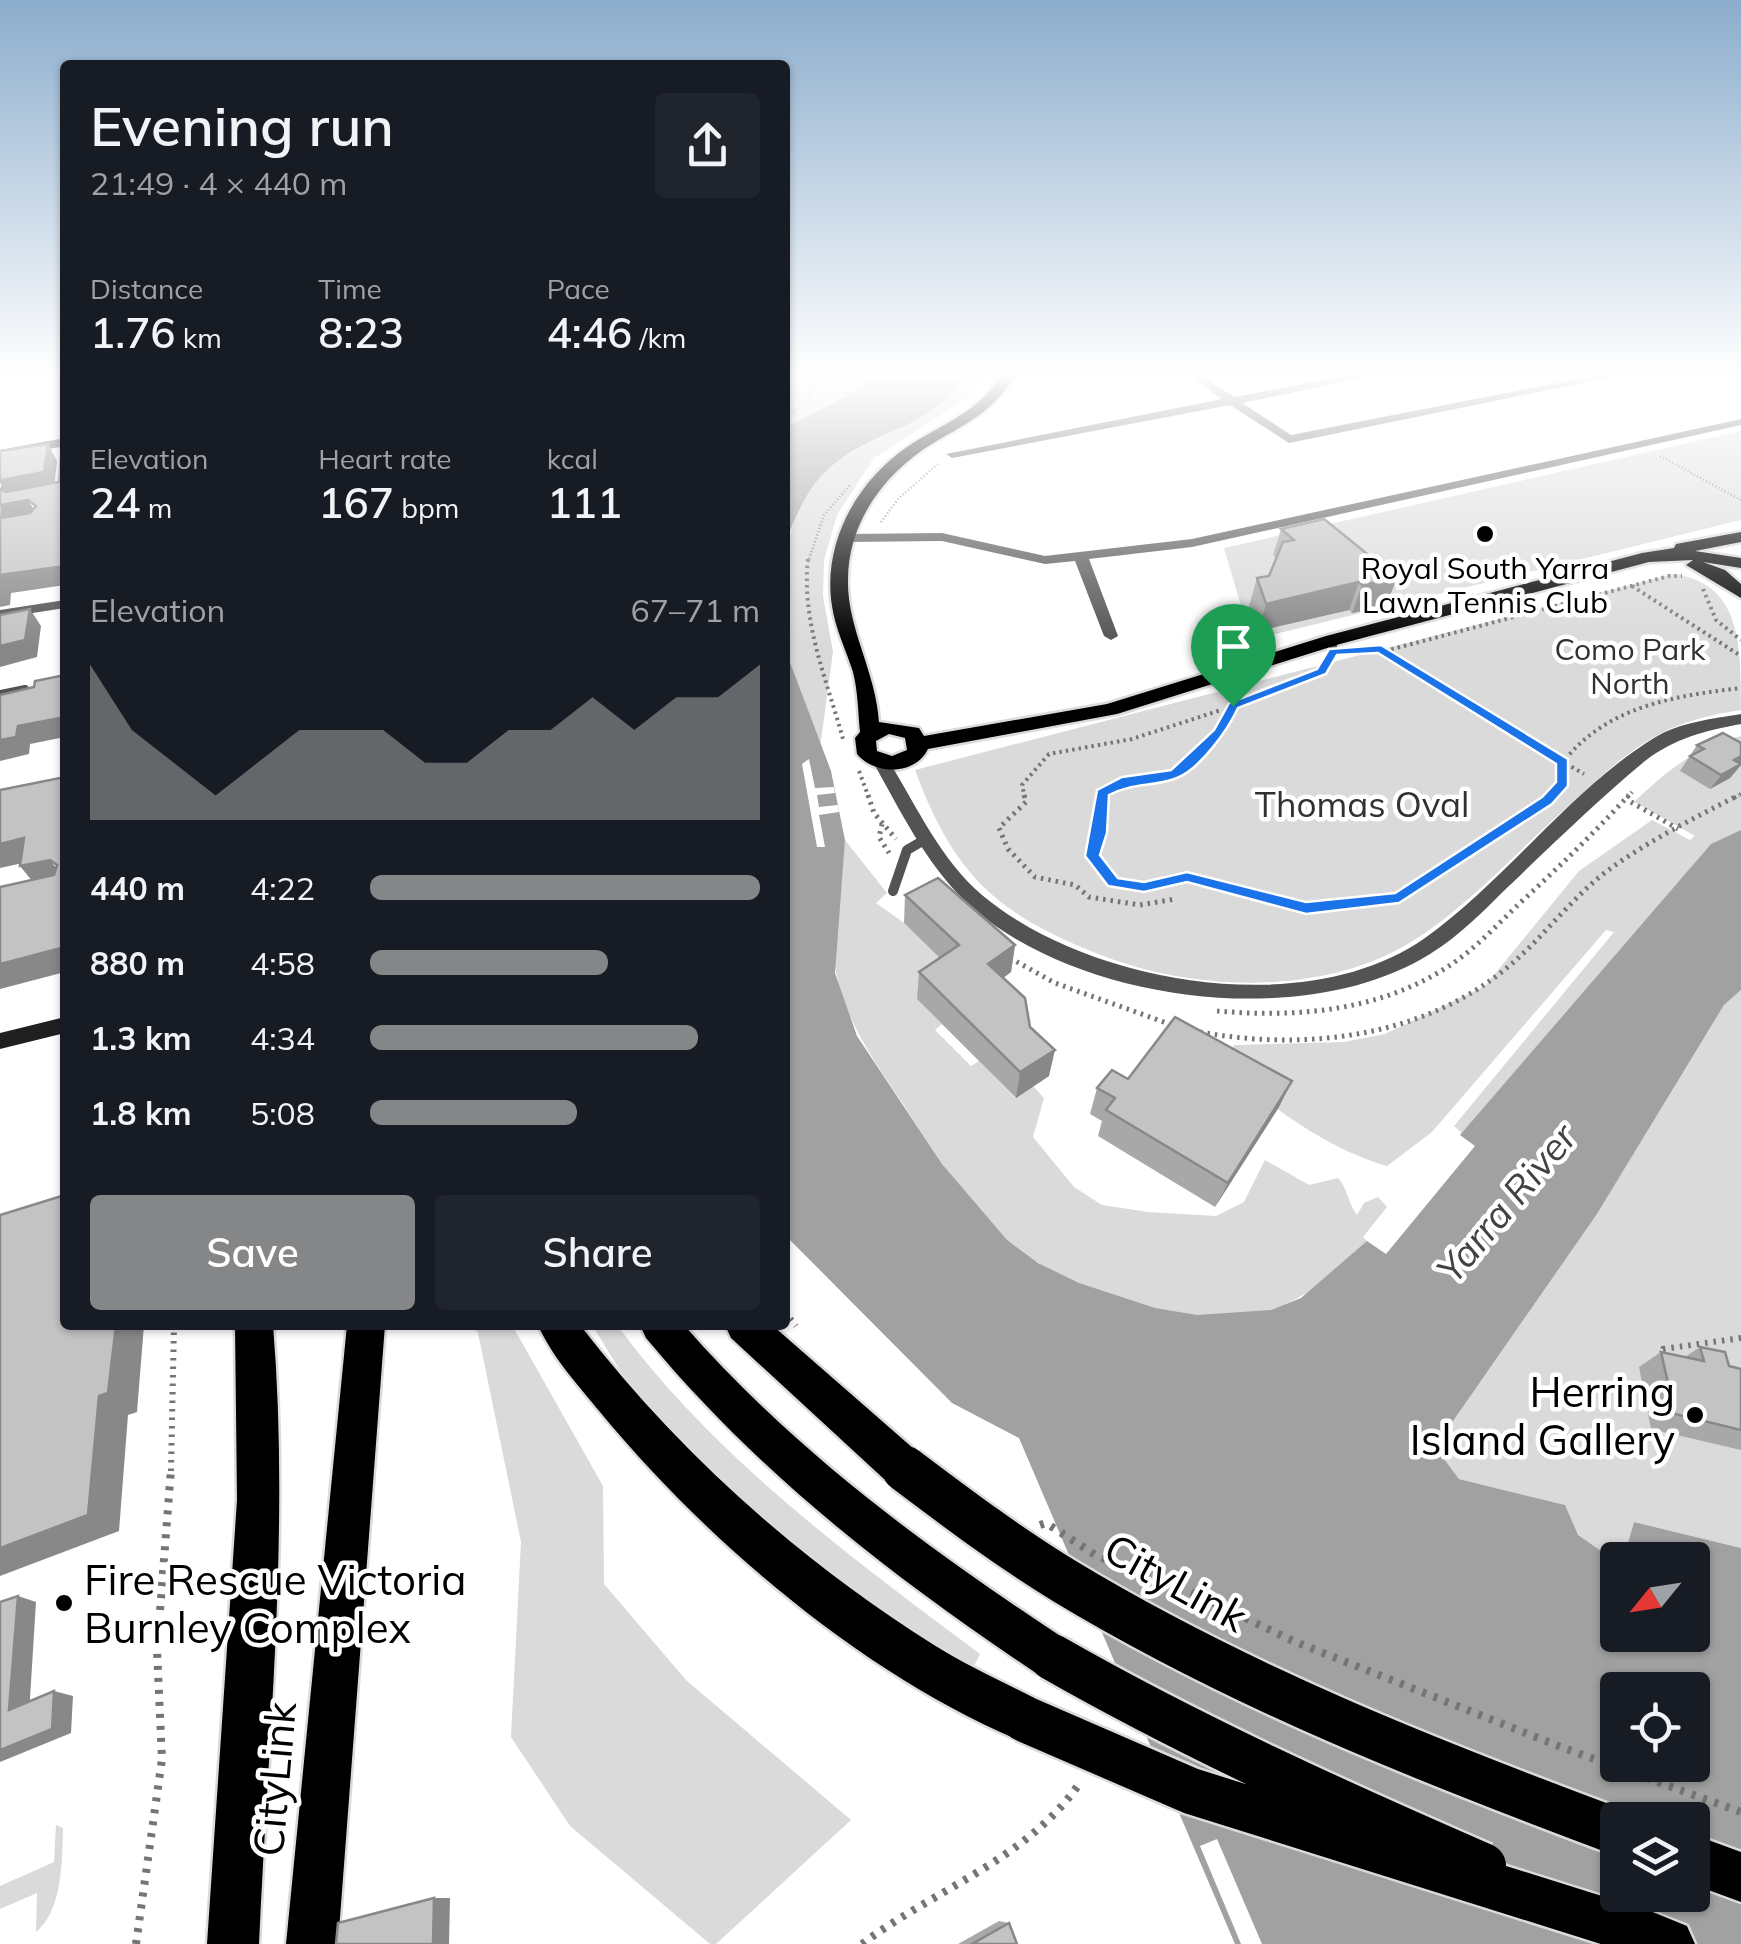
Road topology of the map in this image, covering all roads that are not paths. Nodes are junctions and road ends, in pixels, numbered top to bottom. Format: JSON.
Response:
{"nodes":[{"id":1,"x":895,"y":464,"type":"edge"},
{"id":2,"x":1552,"y":464,"type":"edge"},
{"id":3,"x":1741,"y":537,"type":"edge"},
{"id":4,"x":845,"y":538,"type":"junction"},
{"id":5,"x":1081,"y":557,"type":"junction"},
{"id":6,"x":1648,"y":558,"type":"junction"},
{"id":7,"x":1741,"y":562,"type":"edge"},
{"id":8,"x":1620,"y":568,"type":"junction"},
{"id":9,"x":1741,"y":571,"type":"edge"},
{"id":10,"x":1689,"y":572,"type":"junction"},
{"id":11,"x":1741,"y":593,"type":"edge"},
{"id":12,"x":60,"y":605,"type":"edge"},
{"id":13,"x":0,"y":614,"type":"edge"},
{"id":14,"x":1112,"y":636,"type":"dead end"},
{"id":15,"x":1333,"y":646,"type":"junction"},
{"id":16,"x":866,"y":687,"type":"junction"},
{"id":17,"x":26,"y":689,"type":"edge"},
{"id":18,"x":0,"y":694,"type":"edge"},
{"id":19,"x":1233,"y":706,"type":"road end"},
{"id":20,"x":1741,"y":719,"type":"edge"},
{"id":21,"x":893,"y":728,"type":"junction"},
{"id":22,"x":870,"y":734,"type":"junction"},
{"id":23,"x":912,"y":752,"type":"junction"},
{"id":24,"x":881,"y":762,"type":"junction"},
{"id":25,"x":908,"y":808,"type":"junction"},
{"id":26,"x":926,"y":839,"type":"junction"},
{"id":27,"x":892,"y":890,"type":"dead end"},
{"id":28,"x":60,"y":1026,"type":"edge"},
{"id":29,"x":0,"y":1041,"type":"edge"},
{"id":30,"x":254,"y":1330,"type":"edge"},
{"id":31,"x":366,"y":1330,"type":"edge"},
{"id":32,"x":561,"y":1330,"type":"edge"},
{"id":33,"x":664,"y":1330,"type":"edge"},
{"id":34,"x":750,"y":1330,"type":"edge"},
{"id":35,"x":1600,"y":1825,"type":"edge"},
{"id":36,"x":1710,"y":1866,"type":"edge"},
{"id":37,"x":1741,"y":1877,"type":"edge"},
{"id":38,"x":1651,"y":1937,"type":"edge"},
{"id":39,"x":233,"y":1944,"type":"edge"},
{"id":40,"x":312,"y":1944,"type":"edge"}],
"edges":[{"from":1,"to":4,"type":"main road"},
{"from":2,"to":5,"type":"street"},
{"from":3,"to":6,"type":"main road"},
{"from":4,"to":5,"type":"street"},
{"from":4,"to":16,"type":"main road"},
{"from":5,"to":14,"type":"street"},
{"from":6,"to":7,"type":"main road"},
{"from":6,"to":8,"type":"main road"},
{"from":8,"to":10,"type":"main road"},
{"from":8,"to":15,"type":"main road"},
{"from":9,"to":10,"type":"main road"},
{"from":10,"to":11,"type":"main road"},
{"from":12,"to":13,"type":"street"},
{"from":15,"to":19,"type":"lane"},
{"from":15,"to":23,"type":"main road"},
{"from":16,"to":21,"type":"main road"},
{"from":16,"to":22,"type":"main road"},
{"from":17,"to":18,"type":"lane"},
{"from":20,"to":26,"type":"street"},
{"from":21,"to":22,"type":"main road"},
{"from":21,"to":23,"type":"main road"},
{"from":22,"to":24,"type":"main road"},
{"from":23,"to":24,"type":"main road"},
{"from":23,"to":25,"type":"street"},
{"from":24,"to":25,"type":"street"},
{"from":25,"to":26,"type":"street"},
{"from":26,"to":27,"type":"lane"},
{"from":28,"to":29,"type":"main road"},
{"from":30,"to":39,"type":"highway"},
{"from":31,"to":40,"type":"highway","name":"CityLink"},
{"from":32,"to":38,"type":"highway","bridge":true},
{"from":33,"to":38,"type":"highway","bridge":true},
{"from":34,"to":35,"type":"highway","name":"CityLink","bridge":true},
{"from":36,"to":37,"type":"highway"}]}
